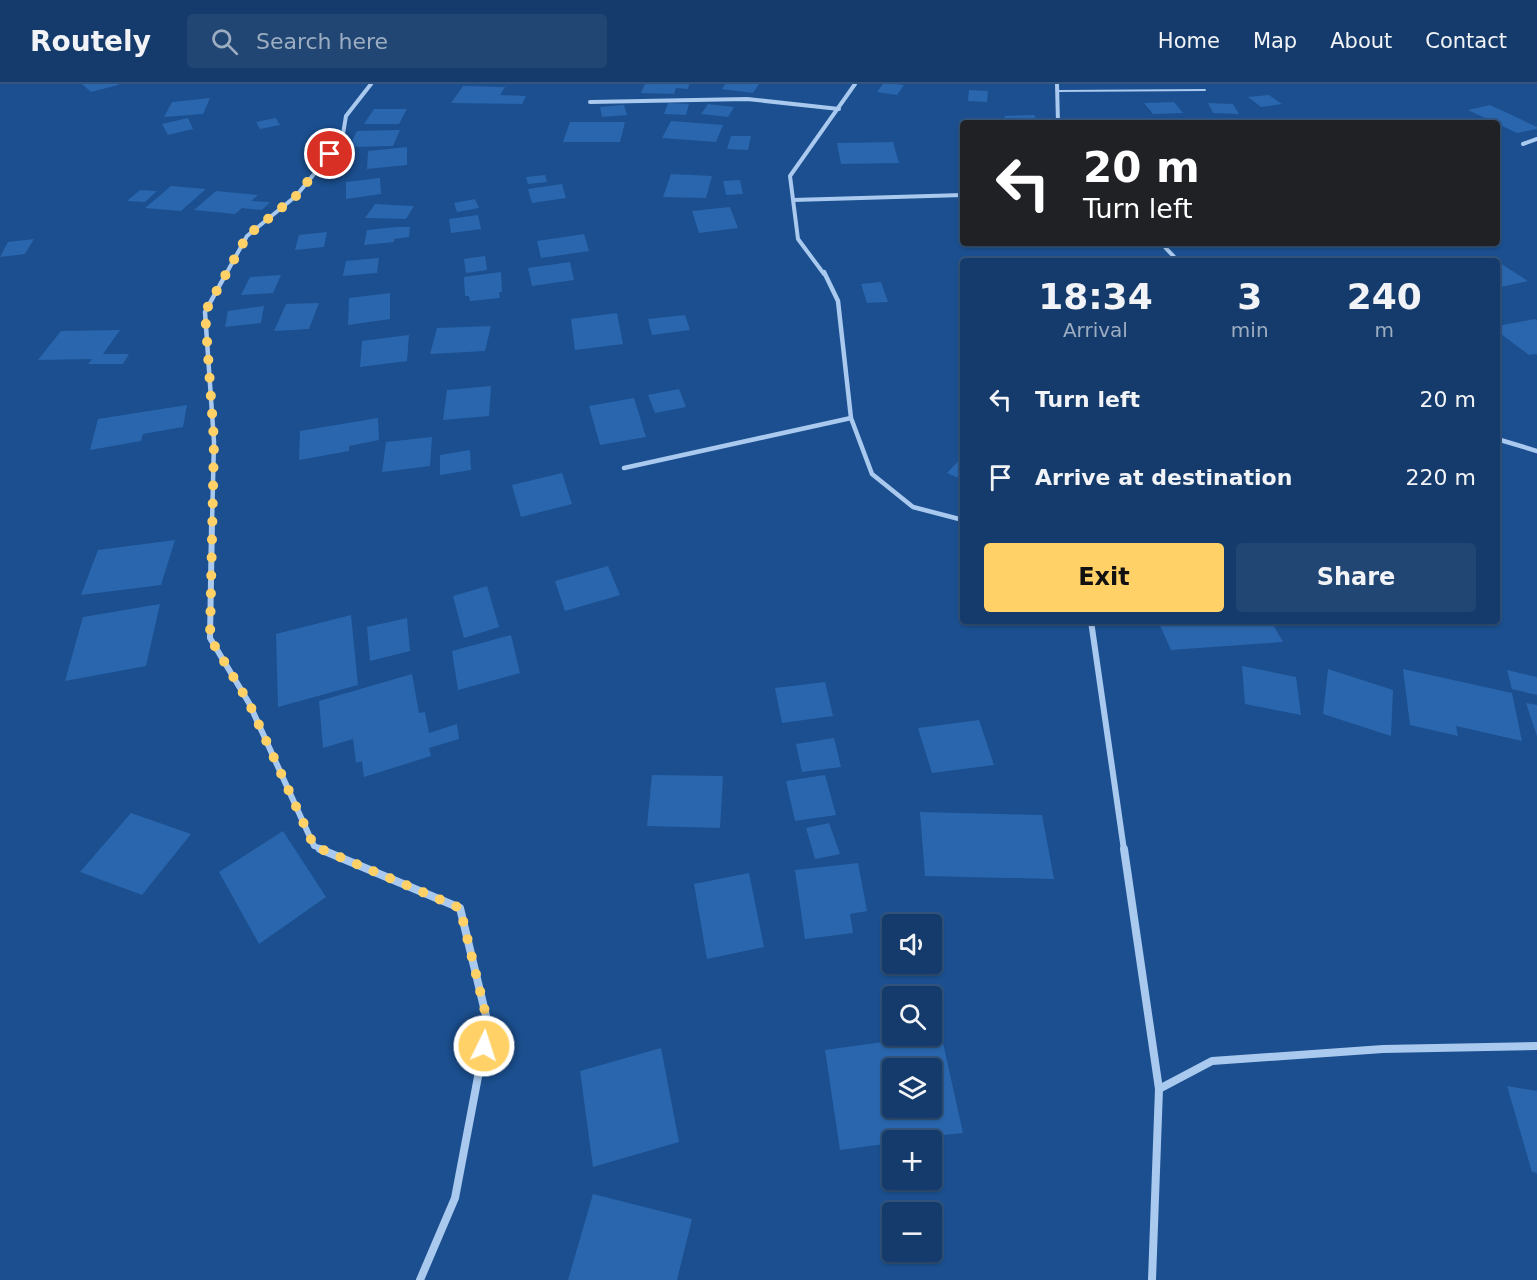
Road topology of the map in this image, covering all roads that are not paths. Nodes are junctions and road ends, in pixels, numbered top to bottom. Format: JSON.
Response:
{"nodes":[{"id":1,"x":371,"y":84,"type":"edge"},
{"id":2,"x":855,"y":84,"type":"edge"},
{"id":3,"x":1057,"y":84,"type":"edge"},
{"id":4,"x":1205,"y":90,"type":"dead end"},
{"id":5,"x":1058,"y":91,"type":"junction"},
{"id":6,"x":590,"y":102,"type":"dead end"},
{"id":7,"x":839,"y":109,"type":"junction"},
{"id":8,"x":1058,"y":120,"type":"edge"},
{"id":9,"x":1537,"y":139,"type":"edge"},
{"id":10,"x":1522,"y":144,"type":"dead end"},
{"id":11,"x":960,"y":195,"type":"edge"},
{"id":12,"x":793,"y":200,"type":"junction"},
{"id":13,"x":1164,"y":246,"type":"edge"},
{"id":14,"x":1175,"y":258,"type":"edge"},
{"id":15,"x":850,"y":418,"type":"junction"},
{"id":16,"x":1500,"y":440,"type":"edge"},
{"id":17,"x":1537,"y":451,"type":"edge"},
{"id":18,"x":624,"y":468,"type":"dead end"},
{"id":19,"x":960,"y":519,"type":"edge"},
{"id":20,"x":1091,"y":624,"type":"edge"},
{"id":21,"x":1537,"y":1046,"type":"edge"},
{"id":22,"x":1159,"y":1089,"type":"junction"},
{"id":23,"x":420,"y":1280,"type":"edge"},
{"id":24,"x":1152,"y":1280,"type":"edge"}],
"edges":[{"from":1,"to":23,"type":"street"},
{"from":2,"to":7,"type":"street"},
{"from":3,"to":5,"type":"street"},
{"from":4,"to":5,"type":"lane"},
{"from":5,"to":8,"type":"street"},
{"from":6,"to":7,"type":"street"},
{"from":7,"to":12,"type":"street"},
{"from":9,"to":10,"type":"street"},
{"from":11,"to":12,"type":"street"},
{"from":12,"to":15,"type":"street"},
{"from":13,"to":14,"type":"street"},
{"from":15,"to":18,"type":"street"},
{"from":15,"to":19,"type":"street"},
{"from":16,"to":17,"type":"street"},
{"from":20,"to":22,"type":"street"},
{"from":21,"to":22,"type":"street"},
{"from":22,"to":24,"type":"street"}]}
